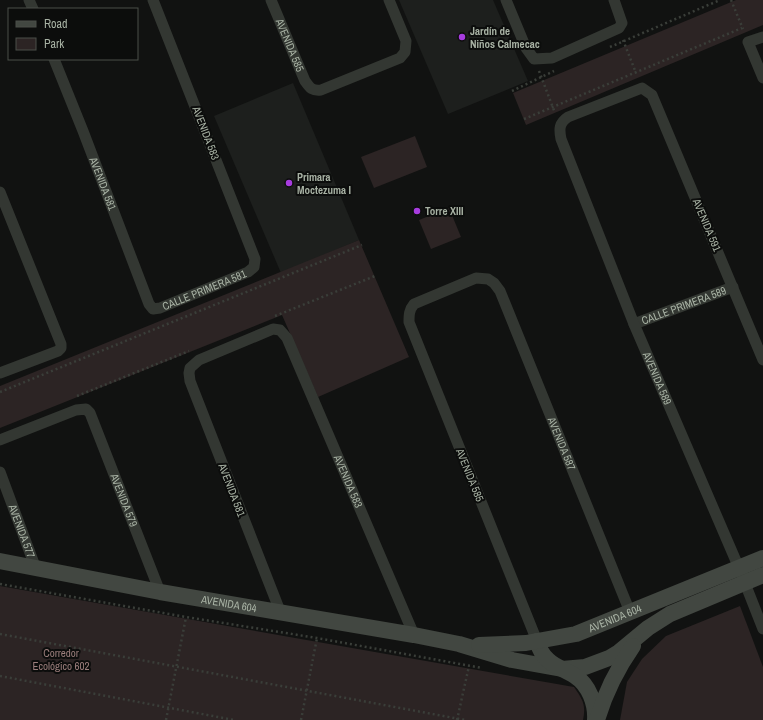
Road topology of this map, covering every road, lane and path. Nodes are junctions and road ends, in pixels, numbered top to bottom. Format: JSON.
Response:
{"nodes":[{"id":1,"x":153,"y":0,"type":"edge"},
{"id":2,"x":271,"y":0,"type":"edge"},
{"id":3,"x":389,"y":0,"type":"edge"},
{"id":4,"x":506,"y":0,"type":"edge"},
{"id":5,"x":614,"y":0,"type":"edge"},
{"id":6,"x":720,"y":0,"type":"edge"},
{"id":7,"x":731,"y":0,"type":"edge"},
{"id":8,"x":620,"y":25,"type":"junction"},
{"id":9,"x":742,"y":28,"type":"junction"},
{"id":10,"x":763,"y":37,"type":"edge"},
{"id":11,"x":624,"y":42,"type":"junction"},
{"id":12,"x":748,"y":42,"type":"junction"},
{"id":13,"x":610,"y":47,"type":"dead end"},
{"id":14,"x":534,"y":59,"type":"junction"},
{"id":15,"x":54,"y":60,"type":"edge"},
{"id":16,"x":555,"y":71,"type":"dead end"},
{"id":17,"x":636,"y":72,"type":"junction"},
{"id":18,"x":541,"y":77,"type":"junction"},
{"id":19,"x":763,"y":78,"type":"edge"},
{"id":20,"x":644,"y":90,"type":"junction"},
{"id":21,"x":512,"y":91,"type":"dead end"},
{"id":22,"x":552,"y":107,"type":"junction"},
{"id":23,"x":524,"y":119,"type":"dead end"},
{"id":24,"x":560,"y":125,"type":"junction"},
{"id":25,"x":0,"y":192,"type":"edge"},
{"id":26,"x":362,"y":245,"type":"dead end"},
{"id":27,"x":254,"y":267,"type":"joint"},
{"id":28,"x":488,"y":279,"type":"joint"},
{"id":29,"x":733,"y":287,"type":"junction"},
{"id":30,"x":153,"y":309,"type":"joint"},
{"id":31,"x":634,"y":324,"type":"junction"},
{"id":32,"x":280,"y":330,"type":"joint"},
{"id":33,"x":763,"y":360,"type":"edge"},
{"id":34,"x":0,"y":373,"type":"edge"},
{"id":35,"x":0,"y":392,"type":"edge"},
{"id":36,"x":0,"y":440,"type":"edge"},
{"id":37,"x":0,"y":472,"type":"edge"},
{"id":38,"x":763,"y":558,"type":"edge"},
{"id":39,"x":0,"y":561,"type":"edge"},
{"id":40,"x":36,"y":568,"type":"junction"},
{"id":41,"x":739,"y":568,"type":"junction"},
{"id":42,"x":763,"y":575,"type":"edge"},
{"id":43,"x":745,"y":583,"type":"junction"},
{"id":44,"x":0,"y":584,"type":"edge"},
{"id":45,"x":160,"y":592,"type":"junction"},
{"id":46,"x":280,"y":612,"type":"junction"},
{"id":47,"x":630,"y":612,"type":"junction"},
{"id":48,"x":186,"y":618,"type":"junction"},
{"id":49,"x":648,"y":628,"type":"junction"},
{"id":50,"x":763,"y":629,"type":"edge"},
{"id":51,"x":0,"y":634,"type":"edge"},
{"id":52,"x":414,"y":635,"type":"junction"},
{"id":53,"x":317,"y":638,"type":"junction"},
{"id":54,"x":537,"y":641,"type":"junction"},
{"id":55,"x":459,"y":644,"type":"junction"},
{"id":56,"x":469,"y":666,"type":"junction"},
{"id":57,"x":177,"y":667,"type":"junction"},
{"id":58,"x":483,"y":668,"type":"dead end"},
{"id":59,"x":562,"y":669,"type":"junction"},
{"id":60,"x":0,"y":676,"type":"edge"},
{"id":61,"x":307,"y":691,"type":"junction"},
{"id":62,"x":168,"y":708,"type":"junction"},
{"id":63,"x":457,"y":719,"type":"edge"},
{"id":64,"x":166,"y":720,"type":"edge"},
{"id":65,"x":234,"y":720,"type":"edge"},
{"id":66,"x":301,"y":720,"type":"edge"},
{"id":67,"x":465,"y":720,"type":"edge"},
{"id":68,"x":596,"y":720,"type":"edge"}],
"edges":[{"from":1,"to":27,"type":"street","name":"AVENIDA 583"},
{"from":2,"to":3,"type":"street","name":"AVENIDA 585"},
{"from":4,"to":14,"type":"street"},
{"from":5,"to":8,"type":"street"},
{"from":6,"to":11,"type":"path"},
{"from":7,"to":9,"type":"path"},
{"from":8,"to":11,"type":"path"},
{"from":8,"to":14,"type":"street"},
{"from":9,"to":12,"type":"path"},
{"from":9,"to":17,"type":"path"},
{"from":10,"to":12,"type":"street"},
{"from":11,"to":13,"type":"path"},
{"from":11,"to":17,"type":"path"},
{"from":12,"to":19,"type":"street"},
{"from":14,"to":18,"type":"path"},
{"from":15,"to":30,"type":"street","name":"AVENIDA 581"},
{"from":16,"to":18,"type":"path"},
{"from":17,"to":20,"type":"path"},
{"from":17,"to":22,"type":"path"},
{"from":18,"to":21,"type":"path"},
{"from":18,"to":22,"type":"path"},
{"from":20,"to":24,"type":"street"},
{"from":20,"to":29,"type":"street","name":"AVENIDA 591"},
{"from":22,"to":23,"type":"path"},
{"from":22,"to":24,"type":"path"},
{"from":24,"to":31,"type":"street","name":"AVENIDA 589"},
{"from":25,"to":34,"type":"street"},
{"from":26,"to":35,"type":"path"},
{"from":27,"to":30,"type":"street","name":"CALLE PRIMERA 581"},
{"from":28,"to":47,"type":"street","name":"AVENIDA 587"},
{"from":28,"to":54,"type":"street","name":"AVENIDA 585"},
{"from":29,"to":31,"type":"street","name":"CALLE PRIMERA 589"},
{"from":29,"to":33,"type":"street","name":"AVENIDA 591"},
{"from":31,"to":41,"type":"street","name":"AVENIDA 589"},
{"from":32,"to":46,"type":"street","name":"AVENIDA 581"},
{"from":32,"to":52,"type":"street","name":"AVENIDA 583"},
{"from":36,"to":45,"type":"street","name":"AVENIDA 579"},
{"from":37,"to":40,"type":"street","name":"AVENIDA 577"},
{"from":38,"to":41,"type":"street","name":"AVENIDA 604"},
{"from":39,"to":40,"type":"street","name":"AVENIDA 604"},
{"from":40,"to":45,"type":"street","name":"AVENIDA 604"},
{"from":41,"to":43,"type":"street","name":"AVENIDA 589"},
{"from":41,"to":47,"type":"street","name":"AVENIDA 604"},
{"from":42,"to":43,"type":"street","name":"AVENIDA 604"},
{"from":43,"to":49,"type":"street","name":"AVENIDA 604"},
{"from":43,"to":50,"type":"street","name":"AVENIDA 589"},
{"from":44,"to":48,"type":"path"},
{"from":45,"to":46,"type":"street","name":"AVENIDA 604"},
{"from":46,"to":52,"type":"street","name":"AVENIDA 604"},
{"from":47,"to":54,"type":"street","name":"AVENIDA 604"},
{"from":48,"to":53,"type":"path"},
{"from":48,"to":57,"type":"path"},
{"from":49,"to":59,"type":"street","name":"AVENIDA 604"},
{"from":49,"to":68,"type":"street","name":"AVENIDA 604"},
{"from":51,"to":57,"type":"path"},
{"from":52,"to":55,"type":"street","name":"AVENIDA 604"},
{"from":53,"to":56,"type":"path"},
{"from":53,"to":61,"type":"path"},
{"from":54,"to":55,"type":"street","name":"AVENIDA 604"},
{"from":54,"to":59,"type":"street"},
{"from":55,"to":59,"type":"street","name":"AVENIDA 604"},
{"from":56,"to":58,"type":"path"},
{"from":56,"to":63,"type":"path"},
{"from":57,"to":61,"type":"path"},
{"from":57,"to":62,"type":"path"},
{"from":59,"to":68,"type":"street","name":"AVENIDA 604"},
{"from":60,"to":62,"type":"path"},
{"from":61,"to":63,"type":"path"},
{"from":61,"to":66,"type":"path"},
{"from":62,"to":64,"type":"path"},
{"from":62,"to":65,"type":"path"},
{"from":63,"to":67,"type":"path"}]}
